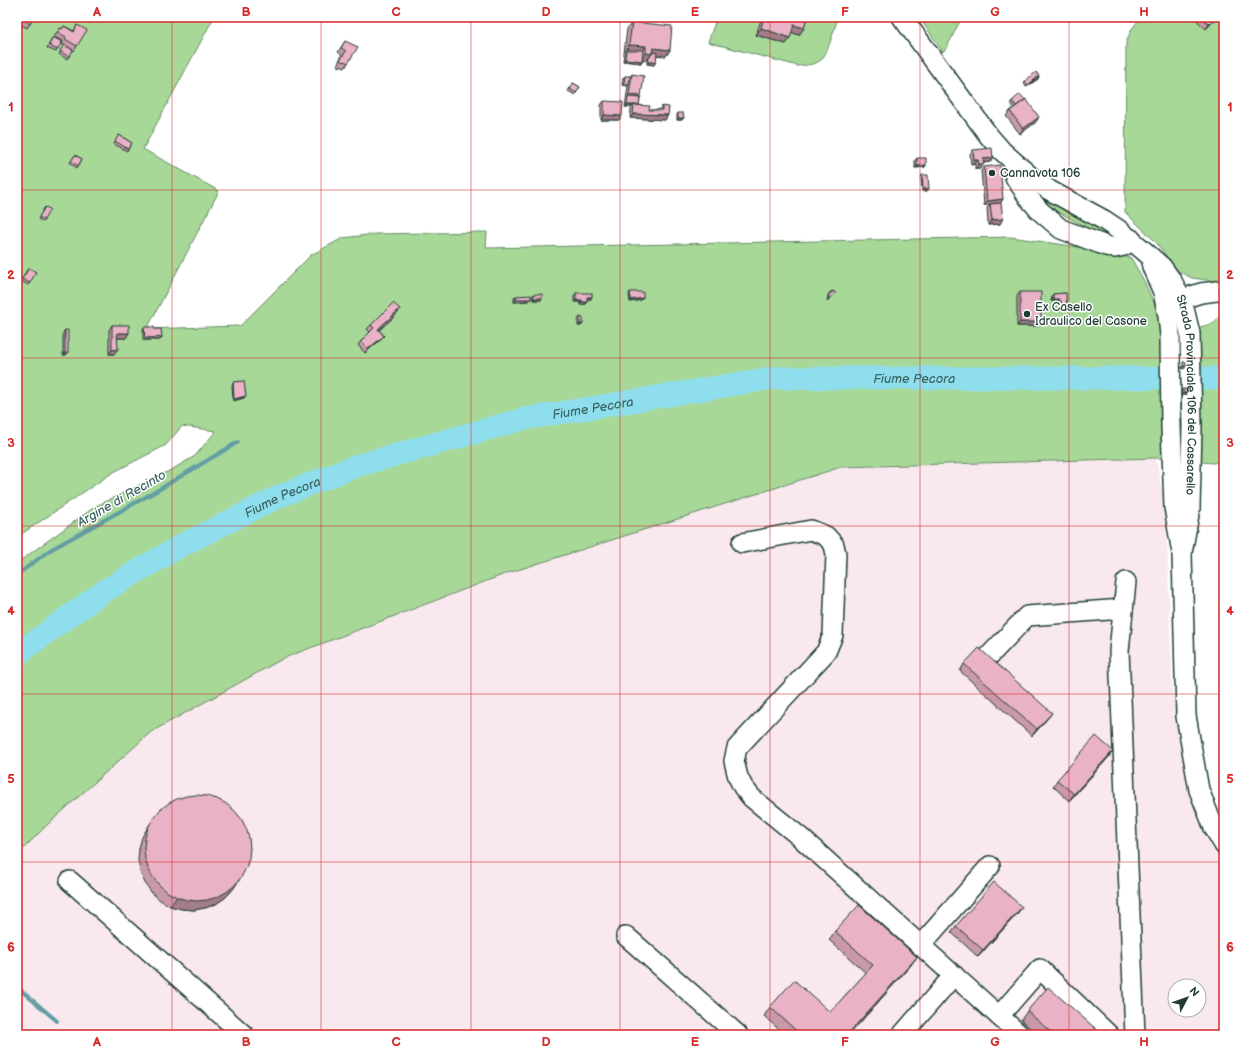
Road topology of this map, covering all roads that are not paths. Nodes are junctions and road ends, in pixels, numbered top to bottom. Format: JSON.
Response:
{"nodes":[{"id":1,"x":902,"y":17,"type":"edge"},
{"id":2,"x":1016,"y":164,"type":"junction"},
{"id":3,"x":1137,"y":244,"type":"junction"},
{"id":4,"x":1224,"y":290,"type":"edge"},
{"id":5,"x":1174,"y":302,"type":"junction"},
{"id":6,"x":742,"y":543,"type":"dead end"},
{"id":7,"x":1182,"y":553,"type":"junction"},
{"id":8,"x":1126,"y":582,"type":"dead end"},
{"id":9,"x":1123,"y":609,"type":"junction"},
{"id":10,"x":989,"y":656,"type":"edge"},
{"id":11,"x":1224,"y":845,"type":"edge"},
{"id":12,"x":990,"y":866,"type":"dead end"},
{"id":13,"x":70,"y":880,"type":"dead end"},
{"id":14,"x":626,"y":936,"type":"dead end"},
{"id":15,"x":921,"y":946,"type":"junction"},
{"id":16,"x":954,"y":975,"type":"junction"},
{"id":17,"x":999,"y":1016,"type":"junction"},
{"id":18,"x":244,"y":1035,"type":"edge"},
{"id":19,"x":738,"y":1035,"type":"edge"},
{"id":20,"x":902,"y":1035,"type":"edge"},
{"id":21,"x":1020,"y":1035,"type":"edge"},
{"id":22,"x":1109,"y":1035,"type":"edge"},
{"id":23,"x":1135,"y":1035,"type":"edge"}],
"edges":[{"from":1,"to":2,"type":"street","name":"Strada Provinciale 106 del Cassarello"},
{"from":2,"to":3,"type":"street","name":"Strada Provinciale 106 del Cassarello"},
{"from":2,"to":3,"type":"street"},
{"from":3,"to":5,"type":"street","name":"Strada Provinciale 106 del Cassarello"},
{"from":4,"to":5,"type":"street"},
{"from":5,"to":7,"type":"street","name":"Strada Provinciale 106 del Cassarello"},
{"from":5,"to":7,"type":"street","name":"Strada Provinciale 106 del Cassarello"},
{"from":6,"to":15,"type":"street"},
{"from":7,"to":11,"type":"street","name":"Strada Provinciale 106 del Cassarello"},
{"from":8,"to":9,"type":"street"},
{"from":9,"to":10,"type":"street"},
{"from":9,"to":23,"type":"street"},
{"from":12,"to":15,"type":"street"},
{"from":13,"to":18,"type":"street"},
{"from":14,"to":19,"type":"street"},
{"from":15,"to":16,"type":"street"},
{"from":16,"to":17,"type":"street"},
{"from":16,"to":20,"type":"street"},
{"from":17,"to":21,"type":"street"},
{"from":17,"to":22,"type":"street"}]}
